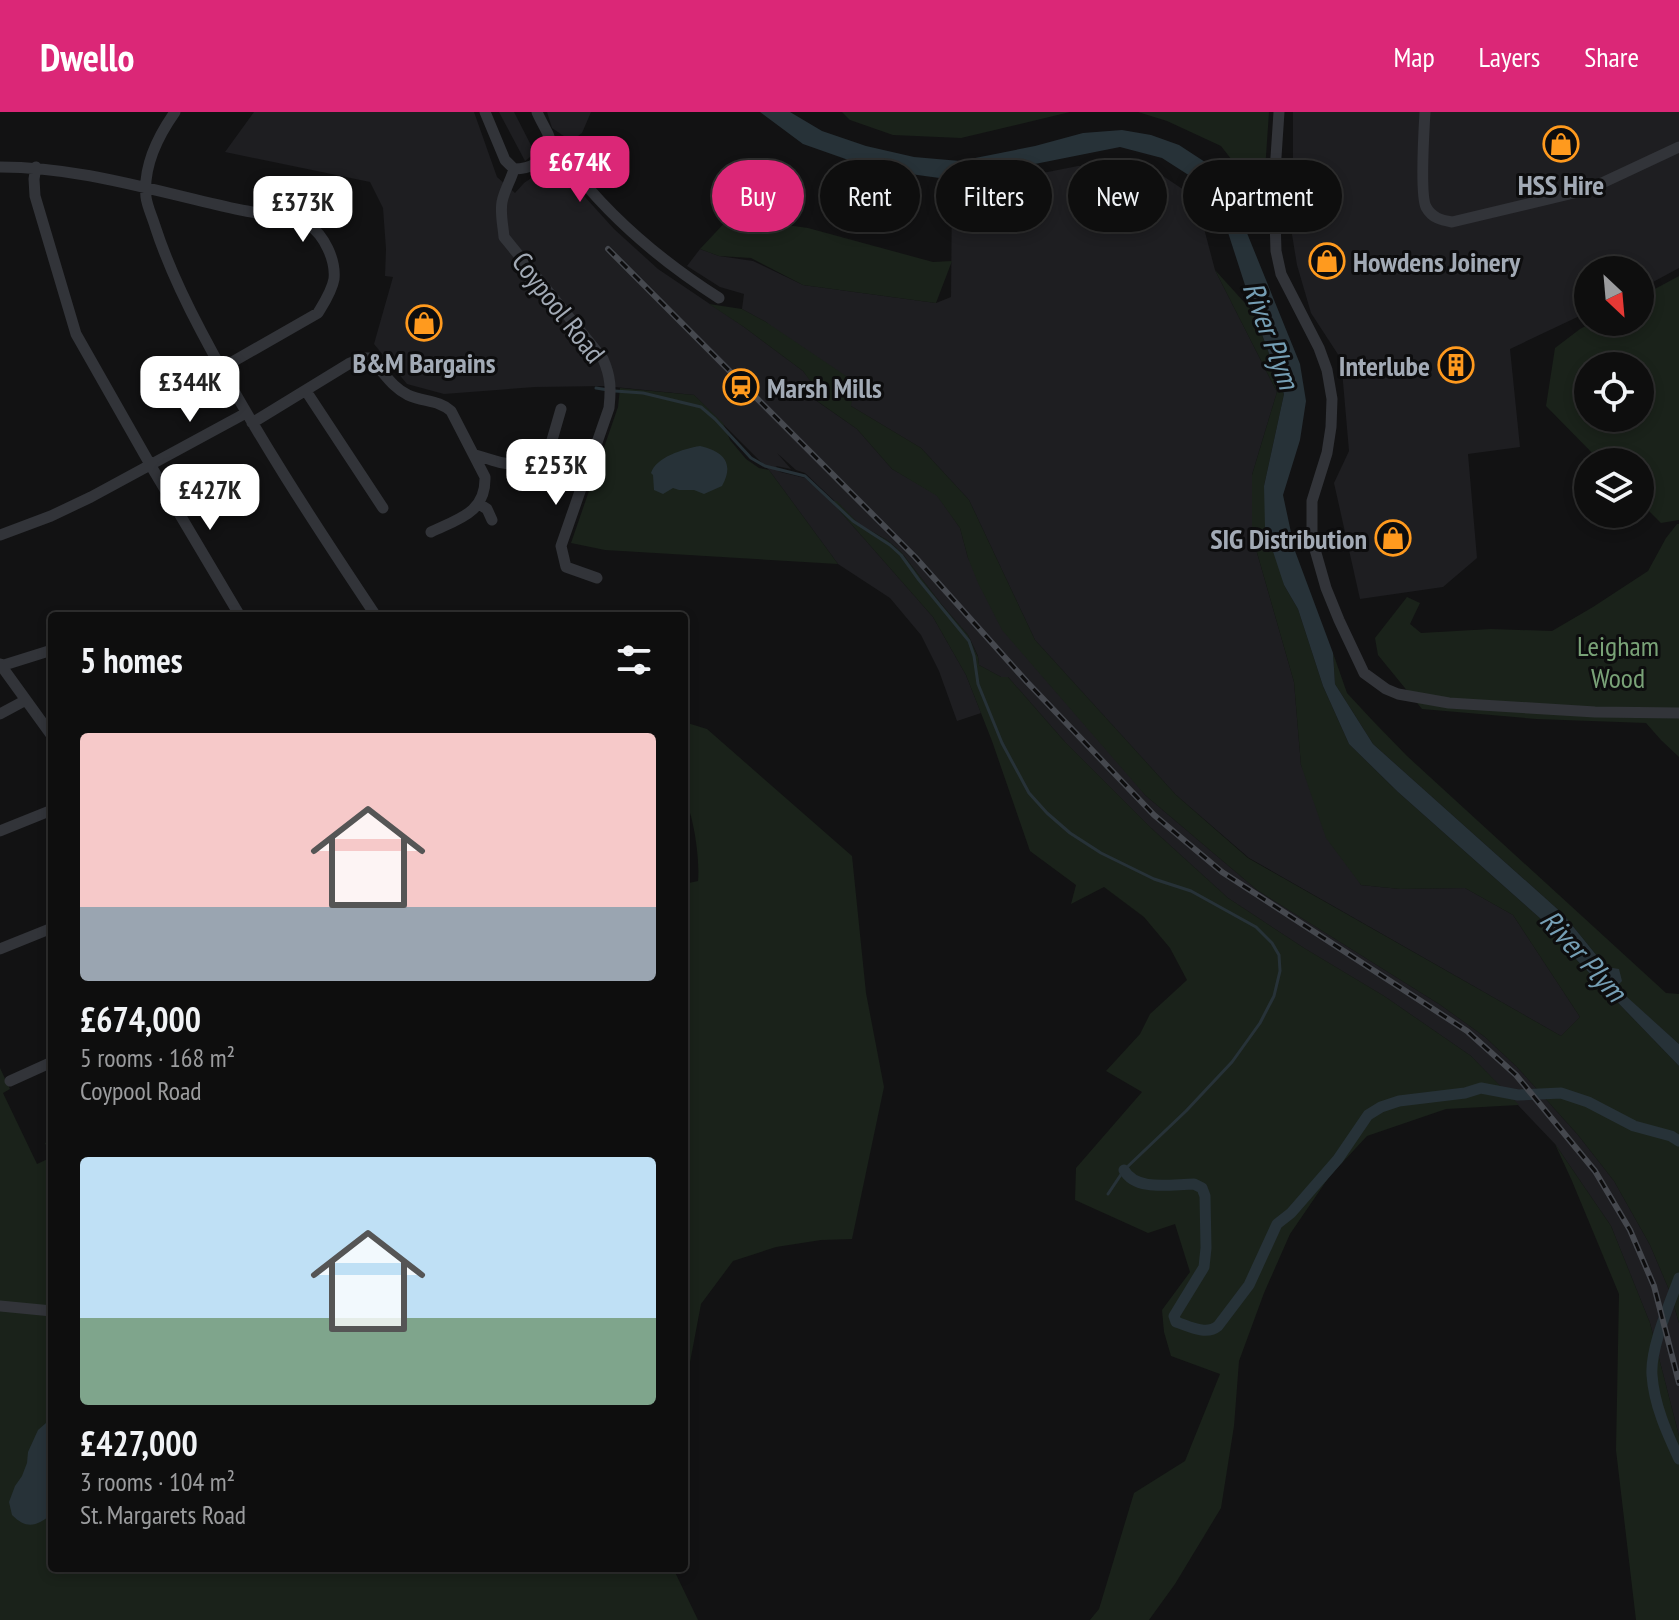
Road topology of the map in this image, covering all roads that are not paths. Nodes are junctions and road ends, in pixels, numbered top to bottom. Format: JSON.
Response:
{"nodes":[{"id":1,"x":175,"y":112,"type":"edge"},
{"id":2,"x":485,"y":112,"type":"edge"},
{"id":3,"x":537,"y":112,"type":"edge"},
{"id":4,"x":1279,"y":112,"type":"edge"},
{"id":5,"x":1425,"y":112,"type":"edge"},
{"id":6,"x":552,"y":145,"type":"junction"},
{"id":7,"x":1679,"y":147,"type":"edge"},
{"id":8,"x":0,"y":167,"type":"edge"},
{"id":9,"x":36,"y":167,"type":"junction"},
{"id":10,"x":514,"y":169,"type":"junction"},
{"id":11,"x":146,"y":186,"type":"junction"},
{"id":12,"x":719,"y":298,"type":"dead end"},
{"id":13,"x":220,"y":369,"type":"junction"},
{"id":14,"x":306,"y":391,"type":"junction"},
{"id":15,"x":561,"y":409,"type":"dead end"},
{"id":16,"x":249,"y":418,"type":"junction"},
{"id":17,"x":474,"y":455,"type":"junction"},
{"id":18,"x":151,"y":466,"type":"junction"},
{"id":19,"x":479,"y":504,"type":"junction"},
{"id":20,"x":383,"y":508,"type":"dead end"},
{"id":21,"x":492,"y":520,"type":"dead end"},
{"id":22,"x":431,"y":532,"type":"dead end"},
{"id":23,"x":0,"y":535,"type":"edge"},
{"id":24,"x":597,"y":578,"type":"dead end"},
{"id":25,"x":238,"y":612,"type":"edge"},
{"id":26,"x":373,"y":612,"type":"edge"},
{"id":27,"x":48,"y":651,"type":"edge"},
{"id":28,"x":1,"y":665,"type":"edge"},
{"id":29,"x":26,"y":700,"type":"junction"},
{"id":30,"x":1679,"y":713,"type":"edge"},
{"id":31,"x":0,"y":714,"type":"edge"},
{"id":32,"x":48,"y":730,"type":"edge"},
{"id":33,"x":48,"y":812,"type":"edge"},
{"id":34,"x":0,"y":831,"type":"edge"},
{"id":35,"x":48,"y":930,"type":"edge"},
{"id":36,"x":0,"y":949,"type":"edge"},
{"id":37,"x":48,"y":1064,"type":"edge"},
{"id":38,"x":10,"y":1081,"type":"dead end"},
{"id":39,"x":0,"y":1306,"type":"edge"},
{"id":40,"x":48,"y":1311,"type":"edge"}],
"edges":[{"from":1,"to":11,"type":"street"},
{"from":2,"to":10,"type":"street"},
{"from":3,"to":6,"type":"street"},
{"from":4,"to":30,"type":"street"},
{"from":5,"to":7,"type":"street"},
{"from":6,"to":10,"type":"street"},
{"from":6,"to":12,"type":"street"},
{"from":8,"to":9,"type":"street"},
{"from":9,"to":11,"type":"street"},
{"from":9,"to":18,"type":"street"},
{"from":10,"to":24,"type":"street","name":"Coypool Road"},
{"from":11,"to":13,"type":"street"},
{"from":11,"to":13,"type":"street"},
{"from":13,"to":16,"type":"street"},
{"from":14,"to":16,"type":"street"},
{"from":14,"to":17,"type":"street"},
{"from":14,"to":20,"type":"street"},
{"from":15,"to":17,"type":"street"},
{"from":16,"to":18,"type":"street"},
{"from":16,"to":26,"type":"street"},
{"from":17,"to":19,"type":"street"},
{"from":18,"to":23,"type":"street"},
{"from":18,"to":25,"type":"street"},
{"from":19,"to":21,"type":"street"},
{"from":19,"to":22,"type":"street"},
{"from":27,"to":28,"type":"street"},
{"from":28,"to":29,"type":"street"},
{"from":29,"to":31,"type":"street"},
{"from":29,"to":32,"type":"street"},
{"from":33,"to":34,"type":"street"},
{"from":35,"to":36,"type":"street"},
{"from":37,"to":38,"type":"street"},
{"from":39,"to":40,"type":"street"}]}
